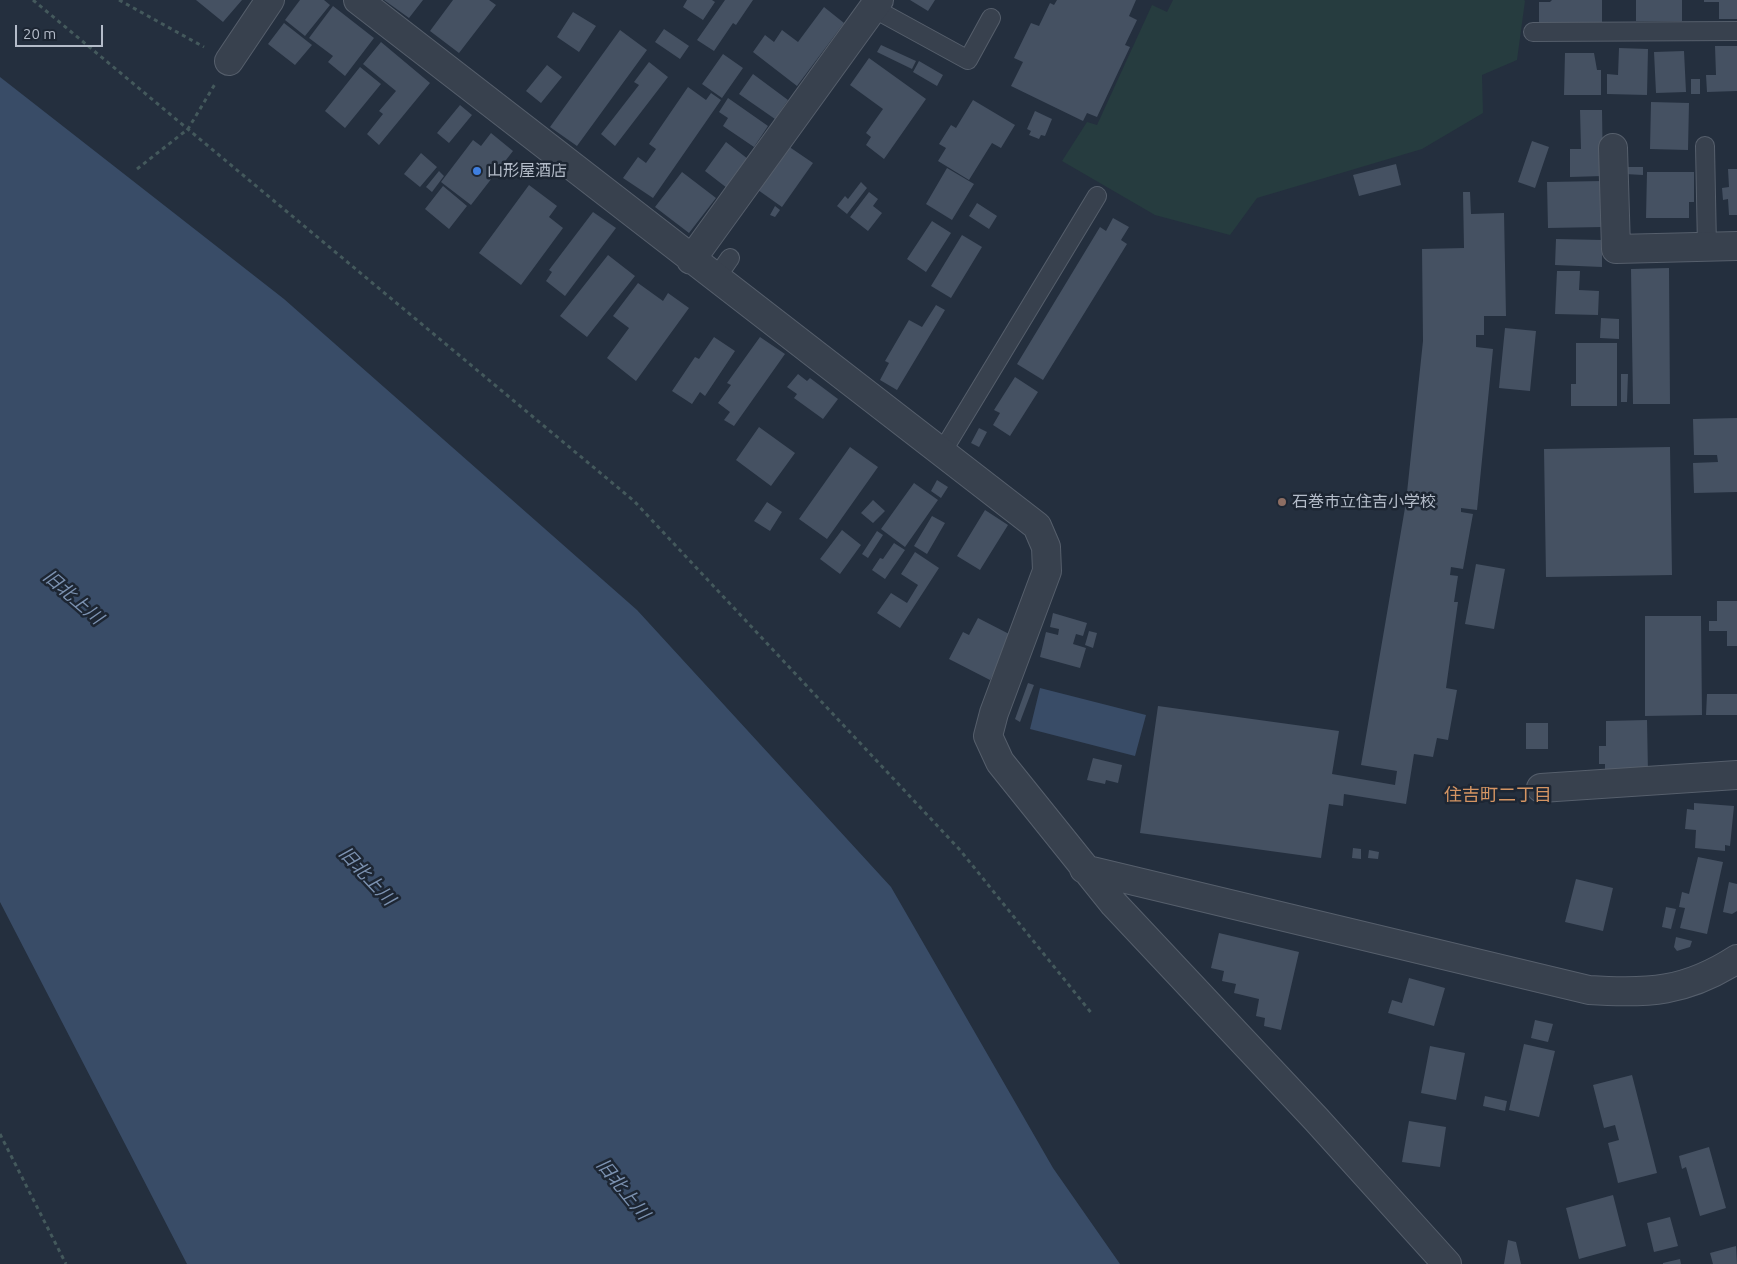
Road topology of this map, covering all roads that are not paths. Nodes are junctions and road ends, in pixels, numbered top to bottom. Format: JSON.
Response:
{"nodes":[{"id":1,"x":270,"y":0,"type":"edge"},
{"id":2,"x":358,"y":0,"type":"edge"},
{"id":3,"x":876,"y":4,"type":"edge"},
{"id":4,"x":991,"y":18,"type":"dead end"},
{"id":5,"x":1737,"y":31,"type":"edge"},
{"id":6,"x":1533,"y":32,"type":"dead end"},
{"id":7,"x":229,"y":61,"type":"road end"},
{"id":8,"x":1705,"y":146,"type":"dead end"},
{"id":9,"x":1613,"y":148,"type":"dead end"},
{"id":10,"x":1097,"y":196,"type":"dead end"},
{"id":11,"x":1737,"y":246,"type":"edge"},
{"id":12,"x":1707,"y":247,"type":"junction"},
{"id":13,"x":691,"y":260,"type":"junction"},
{"id":14,"x":942,"y":452,"type":"junction"},
{"id":15,"x":1737,"y":775,"type":"edge"},
{"id":16,"x":1541,"y":788,"type":"dead end"},
{"id":17,"x":1073,"y":853,"type":"junction"},
{"id":18,"x":1737,"y":959,"type":"edge"},
{"id":19,"x":1446,"y":1264,"type":"edge"}],
"edges":[{"from":1,"to":7,"type":"street"},
{"from":2,"to":13,"type":"street"},
{"from":3,"to":4,"type":"lane"},
{"from":3,"to":13,"type":"street"},
{"from":5,"to":6,"type":"lane"},
{"from":8,"to":12,"type":"lane"},
{"from":9,"to":12,"type":"street"},
{"from":10,"to":14,"type":"lane"},
{"from":11,"to":12,"type":"street"},
{"from":13,"to":14,"type":"street"},
{"from":14,"to":17,"type":"street"},
{"from":15,"to":16,"type":"street"},
{"from":17,"to":18,"type":"street"},
{"from":17,"to":19,"type":"street"}]}
